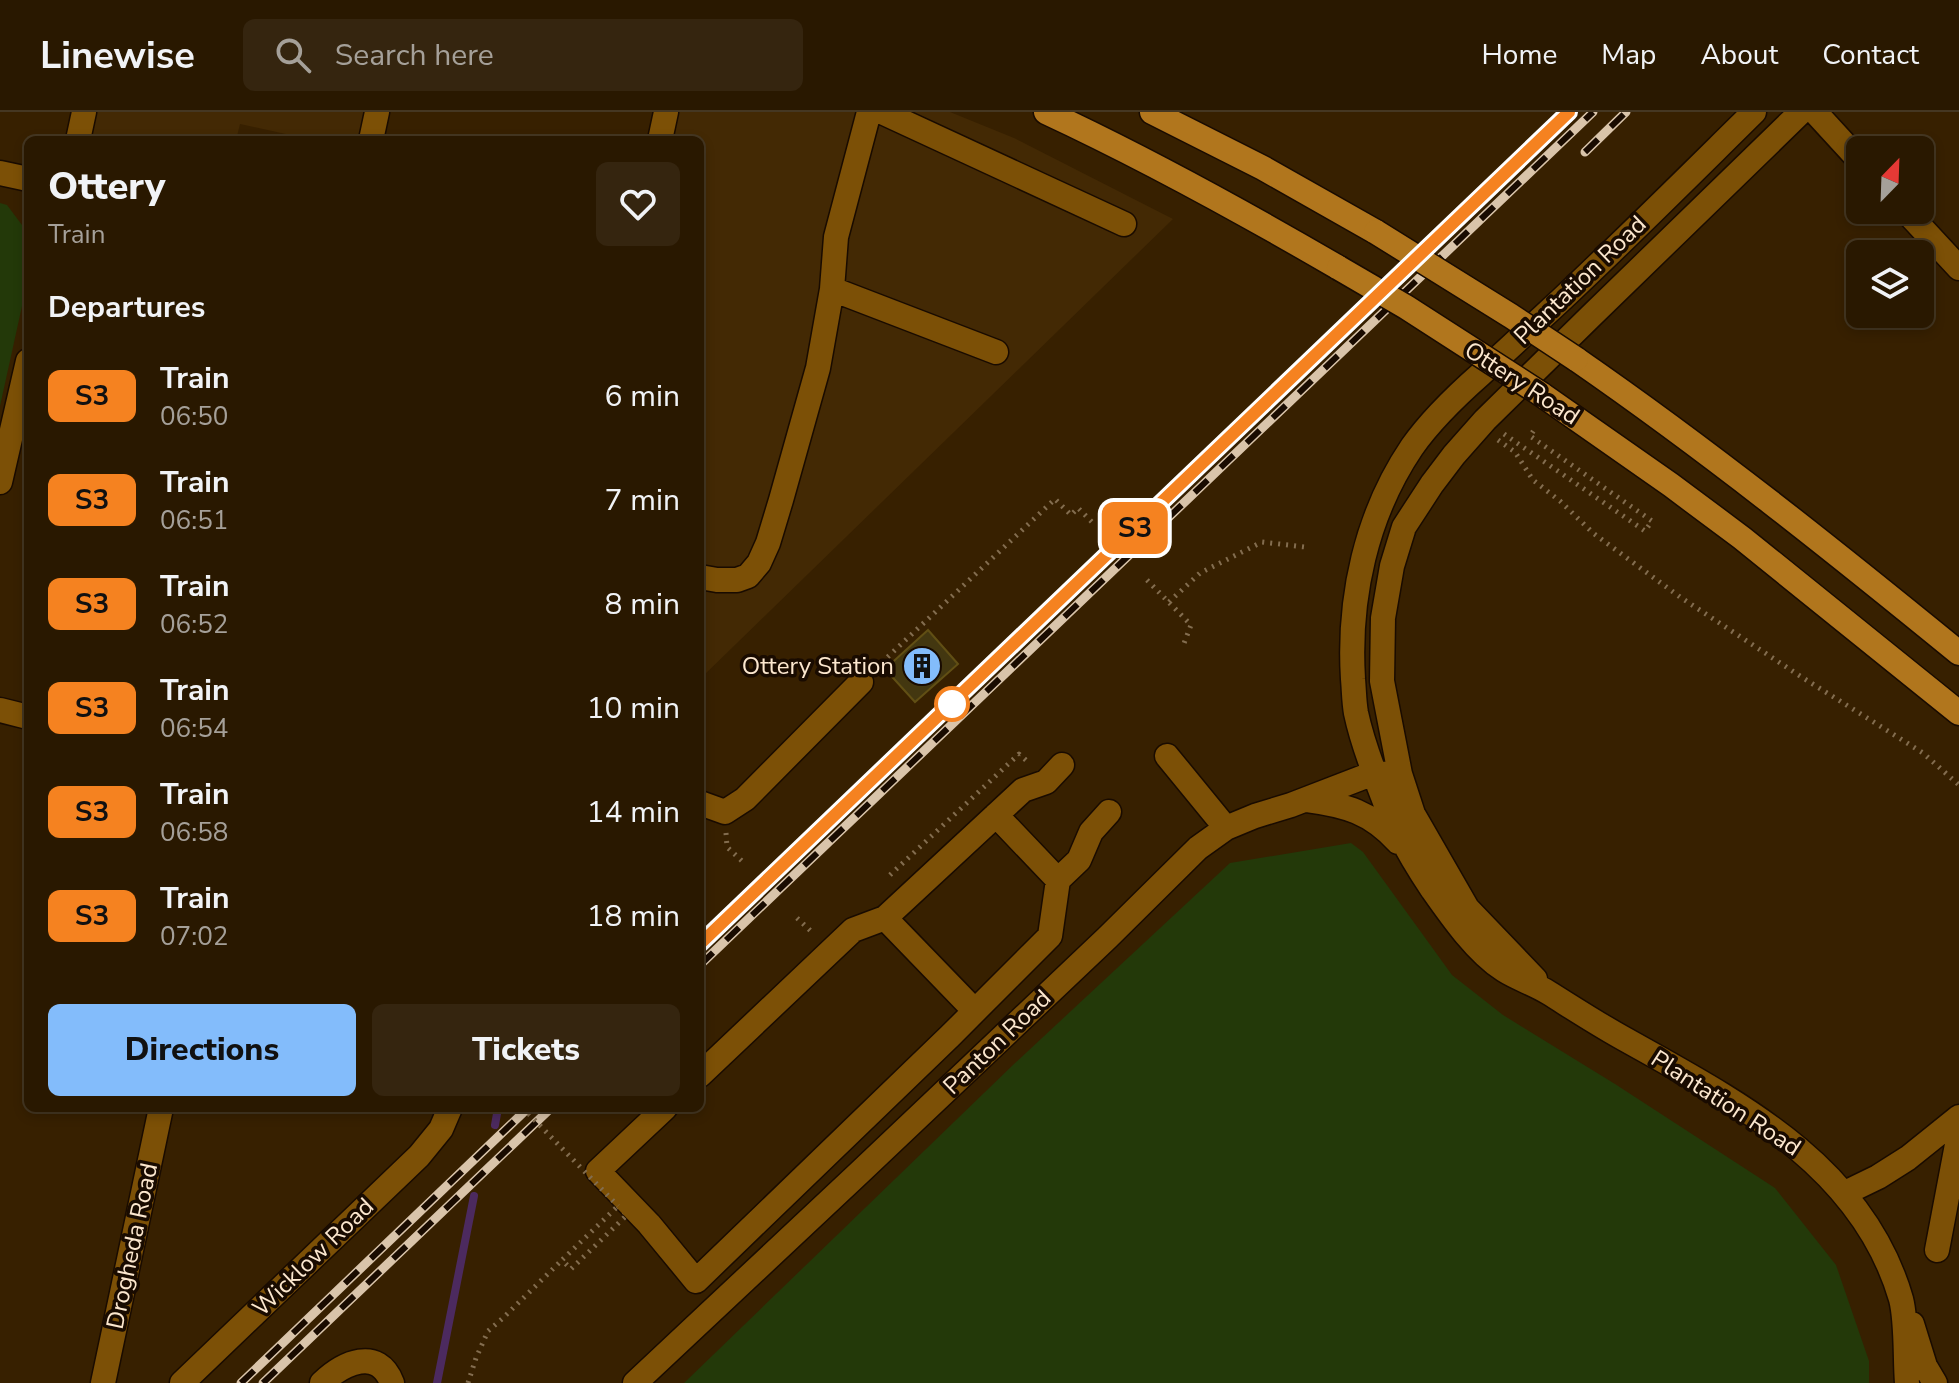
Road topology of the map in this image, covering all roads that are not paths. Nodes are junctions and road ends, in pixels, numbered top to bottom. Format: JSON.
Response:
{"nodes":[{"id":1,"x":84,"y":112,"type":"edge"},
{"id":2,"x":377,"y":112,"type":"edge"},
{"id":3,"x":666,"y":112,"type":"edge"},
{"id":4,"x":869,"y":112,"type":"edge"},
{"id":5,"x":882,"y":112,"type":"edge"},
{"id":6,"x":1046,"y":112,"type":"edge"},
{"id":7,"x":1152,"y":112,"type":"edge"},
{"id":8,"x":1754,"y":112,"type":"edge"},
{"id":9,"x":1801,"y":112,"type":"edge"},
{"id":10,"x":1815,"y":112,"type":"edge"},
{"id":11,"x":79,"y":136,"type":"edge"},
{"id":12,"x":372,"y":136,"type":"edge"},
{"id":13,"x":661,"y":136,"type":"edge"},
{"id":14,"x":1846,"y":146,"type":"edge"},
{"id":15,"x":0,"y":173,"type":"edge"},
{"id":16,"x":24,"y":178,"type":"edge"},
{"id":17,"x":1124,"y":224,"type":"dead end"},
{"id":18,"x":1920,"y":224,"type":"edge"},
{"id":19,"x":1948,"y":251,"type":"edge"},
{"id":20,"x":1959,"y":268,"type":"edge"},
{"id":21,"x":832,"y":289,"type":"junction"},
{"id":22,"x":996,"y":352,"type":"dead end"},
{"id":23,"x":24,"y":378,"type":"edge"},
{"id":24,"x":0,"y":482,"type":"edge"},
{"id":25,"x":704,"y":578,"type":"edge"},
{"id":26,"x":1959,"y":653,"type":"edge"},
{"id":27,"x":861,"y":682,"type":"road end"},
{"id":28,"x":0,"y":710,"type":"edge"},
{"id":29,"x":1959,"y":713,"type":"edge"},
{"id":30,"x":24,"y":716,"type":"edge"},
{"id":31,"x":1167,"y":756,"type":"dead end"},
{"id":32,"x":1062,"y":765,"type":"dead end"},
{"id":33,"x":1374,"y":773,"type":"junction"},
{"id":34,"x":1400,"y":774,"type":"junction"},
{"id":35,"x":1306,"y":800,"type":"junction"},
{"id":36,"x":704,"y":804,"type":"edge"},
{"id":37,"x":1109,"y":812,"type":"dead end"},
{"id":38,"x":996,"y":815,"type":"junction"},
{"id":39,"x":1226,"y":828,"type":"junction"},
{"id":40,"x":1410,"y":856,"type":"junction"},
{"id":41,"x":1058,"y":880,"type":"junction"},
{"id":42,"x":885,"y":918,"type":"junction"},
{"id":43,"x":1548,"y":992,"type":"junction"},
{"id":44,"x":975,"y":1011,"type":"junction"},
{"id":45,"x":704,"y":1071,"type":"edge"},
{"id":46,"x":160,"y":1112,"type":"edge"},
{"id":47,"x":661,"y":1112,"type":"edge"},
{"id":48,"x":1959,"y":1117,"type":"edge"},
{"id":49,"x":446,"y":1118,"type":"edge"},
{"id":50,"x":1959,"y":1134,"type":"edge"},
{"id":51,"x":1845,"y":1193,"type":"junction"},
{"id":52,"x":1937,"y":1250,"type":"dead end"},
{"id":53,"x":1902,"y":1304,"type":"junction"},
{"id":54,"x":103,"y":1383,"type":"edge"},
{"id":55,"x":182,"y":1383,"type":"edge"},
{"id":56,"x":322,"y":1383,"type":"edge"},
{"id":57,"x":392,"y":1383,"type":"edge"},
{"id":58,"x":635,"y":1383,"type":"edge"},
{"id":59,"x":1907,"y":1383,"type":"edge"},
{"id":60,"x":1935,"y":1383,"type":"edge"}],
"edges":[{"from":1,"to":11,"type":"street"},
{"from":2,"to":12,"type":"street"},
{"from":3,"to":13,"type":"street"},
{"from":4,"to":21,"type":"street"},
{"from":5,"to":17,"type":"street"},
{"from":6,"to":29,"type":"main road","name":"Ottery Road","bridge":true},
{"from":7,"to":26,"type":"main road","name":"Ottery Road","bridge":true},
{"from":8,"to":33,"type":"street","name":"Plantation Road"},
{"from":9,"to":34,"type":"street","name":"Plantation Road"},
{"from":10,"to":14,"type":"street"},
{"from":15,"to":16,"type":"street"},
{"from":18,"to":19,"type":"street"},
{"from":19,"to":20,"type":"street"},
{"from":21,"to":22,"type":"street"},
{"from":21,"to":25,"type":"street"},
{"from":23,"to":24,"type":"street"},
{"from":27,"to":36,"type":"street"},
{"from":28,"to":30,"type":"street"},
{"from":31,"to":39,"type":"street"},
{"from":32,"to":38,"type":"street"},
{"from":33,"to":34,"type":"street","name":"Panton Road"},
{"from":33,"to":35,"type":"street","name":"Panton Road"},
{"from":33,"to":40,"type":"street","name":"Plantation Road"},
{"from":34,"to":43,"type":"street","name":"Plantation Road"},
{"from":35,"to":39,"type":"street","name":"Panton Road"},
{"from":35,"to":40,"type":"street"},
{"from":37,"to":41,"type":"street"},
{"from":38,"to":41,"type":"street"},
{"from":38,"to":42,"type":"street"},
{"from":39,"to":58,"type":"street","name":"Panton Road"},
{"from":40,"to":43,"type":"street","name":"Plantation Road"},
{"from":41,"to":44,"type":"street"},
{"from":42,"to":44,"type":"street"},
{"from":42,"to":45,"type":"street"},
{"from":43,"to":51,"type":"street","name":"Plantation Road"},
{"from":44,"to":47,"type":"street"},
{"from":46,"to":54,"type":"street","name":"Drogheda Road"},
{"from":48,"to":51,"type":"street"},
{"from":49,"to":55,"type":"street","name":"Wicklow Road"},
{"from":50,"to":52,"type":"street"},
{"from":51,"to":53,"type":"street","name":"Plantation Road"},
{"from":53,"to":59,"type":"street","name":"Plantation Road"},
{"from":53,"to":60,"type":"street"},
{"from":56,"to":57,"type":"street"}]}
